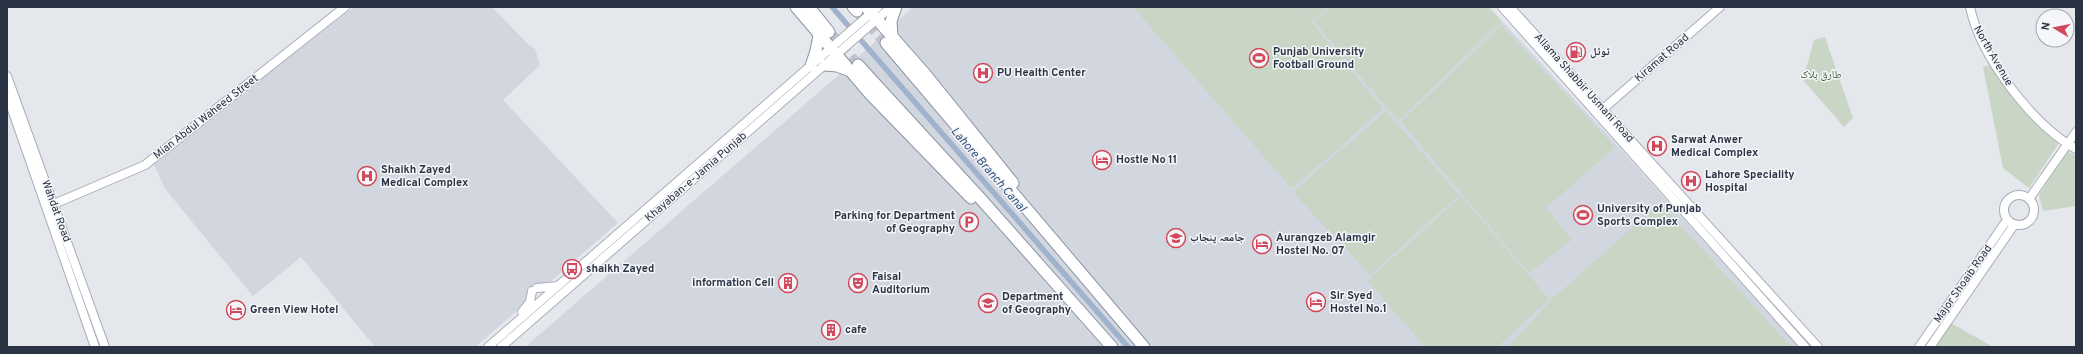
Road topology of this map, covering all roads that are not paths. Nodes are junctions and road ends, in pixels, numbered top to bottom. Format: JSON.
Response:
{"nodes":[{"id":1,"x":345,"y":7,"type":"edge"},
{"id":2,"x":796,"y":7,"type":"edge"},
{"id":3,"x":809,"y":7,"type":"edge"},
{"id":4,"x":891,"y":7,"type":"edge"},
{"id":5,"x":896,"y":7,"type":"edge"},
{"id":6,"x":1502,"y":7,"type":"edge"},
{"id":7,"x":1510,"y":7,"type":"edge"},
{"id":8,"x":1720,"y":7,"type":"edge"},
{"id":9,"x":1970,"y":7,"type":"edge"},
{"id":10,"x":866,"y":12,"type":"edge"},
{"id":11,"x":824,"y":34,"type":"junction"},
{"id":12,"x":889,"y":39,"type":"junction"},
{"id":13,"x":834,"y":52,"type":"junction"},
{"id":14,"x":824,"y":65,"type":"junction"},
{"id":15,"x":811,"y":66,"type":"junction"},
{"id":16,"x":853,"y":68,"type":"junction"},
{"id":17,"x":7,"y":76,"type":"edge"},
{"id":18,"x":7,"y":94,"type":"edge"},
{"id":19,"x":1604,"y":109,"type":"junction"},
{"id":20,"x":2076,"y":132,"type":"edge"},
{"id":21,"x":2067,"y":144,"type":"junction"},
{"id":22,"x":2076,"y":149,"type":"edge"},
{"id":23,"x":2029,"y":199,"type":"junction"},
{"id":24,"x":54,"y":204,"type":"junction"},
{"id":25,"x":2011,"y":222,"type":"junction"},
{"id":26,"x":558,"y":286,"type":"junction"},
{"id":27,"x":546,"y":302,"type":"junction"},
{"id":28,"x":510,"y":328,"type":"junction"},
{"id":29,"x":96,"y":347,"type":"edge"},
{"id":30,"x":106,"y":347,"type":"edge"},
{"id":31,"x":488,"y":347,"type":"edge"},
{"id":32,"x":501,"y":347,"type":"edge"},
{"id":33,"x":1112,"y":347,"type":"edge"},
{"id":34,"x":1144,"y":347,"type":"edge"},
{"id":35,"x":1805,"y":347,"type":"edge"},
{"id":36,"x":1818,"y":347,"type":"edge"},
{"id":37,"x":1919,"y":347,"type":"edge"},
{"id":38,"x":1930,"y":347,"type":"edge"}],
"edges":[{"from":1,"to":24,"type":"main road","name":"Mian Abdul Waheed Street"},
{"from":2,"to":11,"type":"highway"},
{"from":3,"to":11,"type":"highway"},
{"from":4,"to":10,"type":"main road","name":"Khayaban-e-Jamia Punjab"},
{"from":5,"to":12,"type":"highway"},
{"from":6,"to":35,"type":"main road","name":"Allama Shabbir Usmani Road"},
{"from":7,"to":19,"type":"main road","name":"Allama Shabbir Usmani Road"},
{"from":8,"to":19,"type":"main road","name":"Kiramat Road"},
{"from":9,"to":21,"type":"main road","name":"North Avenue"},
{"from":10,"to":12,"type":"highway"},
{"from":10,"to":13,"type":"main road","name":"Khayaban-e-Jamia Punjab"},
{"from":10,"to":13,"type":"main road","name":"Khayaban-e-Jamia Punjab"},
{"from":11,"to":13,"type":"highway"},
{"from":11,"to":15,"type":"highway"},
{"from":12,"to":34,"type":"highway"},
{"from":13,"to":14,"type":"main road","name":"Khayaban-e-Jamia Punjab"},
{"from":13,"to":15,"type":"main road","name":"Khayaban-e-Jamia Punjab"},
{"from":13,"to":16,"type":"highway"},
{"from":14,"to":16,"type":"highway"},
{"from":14,"to":27,"type":"main road","name":"Khayaban-e-Jamia Punjab"},
{"from":15,"to":26,"type":"main road","name":"Khayaban-e-Jamia Punjab"},
{"from":16,"to":33,"type":"highway"},
{"from":17,"to":24,"type":"main road","name":"Wahdat Road"},
{"from":18,"to":29,"type":"main road","name":"Wahdat Road"},
{"from":19,"to":36,"type":"main road","name":"Allama Shabbir Usmani Road"},
{"from":20,"to":21,"type":"main road"},
{"from":21,"to":22,"type":"main road","name":"North Avenue"},
{"from":21,"to":23,"type":"main road"},
{"from":23,"to":25,"type":"main road"},
{"from":23,"to":25,"type":"main road"},
{"from":24,"to":30,"type":"main road","name":"Wahdat Road"},
{"from":25,"to":37,"type":"main road","name":"Major Shoaib Road"},
{"from":25,"to":38,"type":"main road","name":"Major Shoaib Road"},
{"from":26,"to":27,"type":"main road","name":"Khayaban-e-Jamia Punjab"},
{"from":26,"to":28,"type":"main road"},
{"from":27,"to":28,"type":"main road","name":"Khayaban-e-Jamia Punjab"},
{"from":27,"to":32,"type":"main road","name":"Khayaban-e-Jamia Punjab"},
{"from":28,"to":31,"type":"main road","name":"Khayaban-e-Jamia Punjab"}]}
